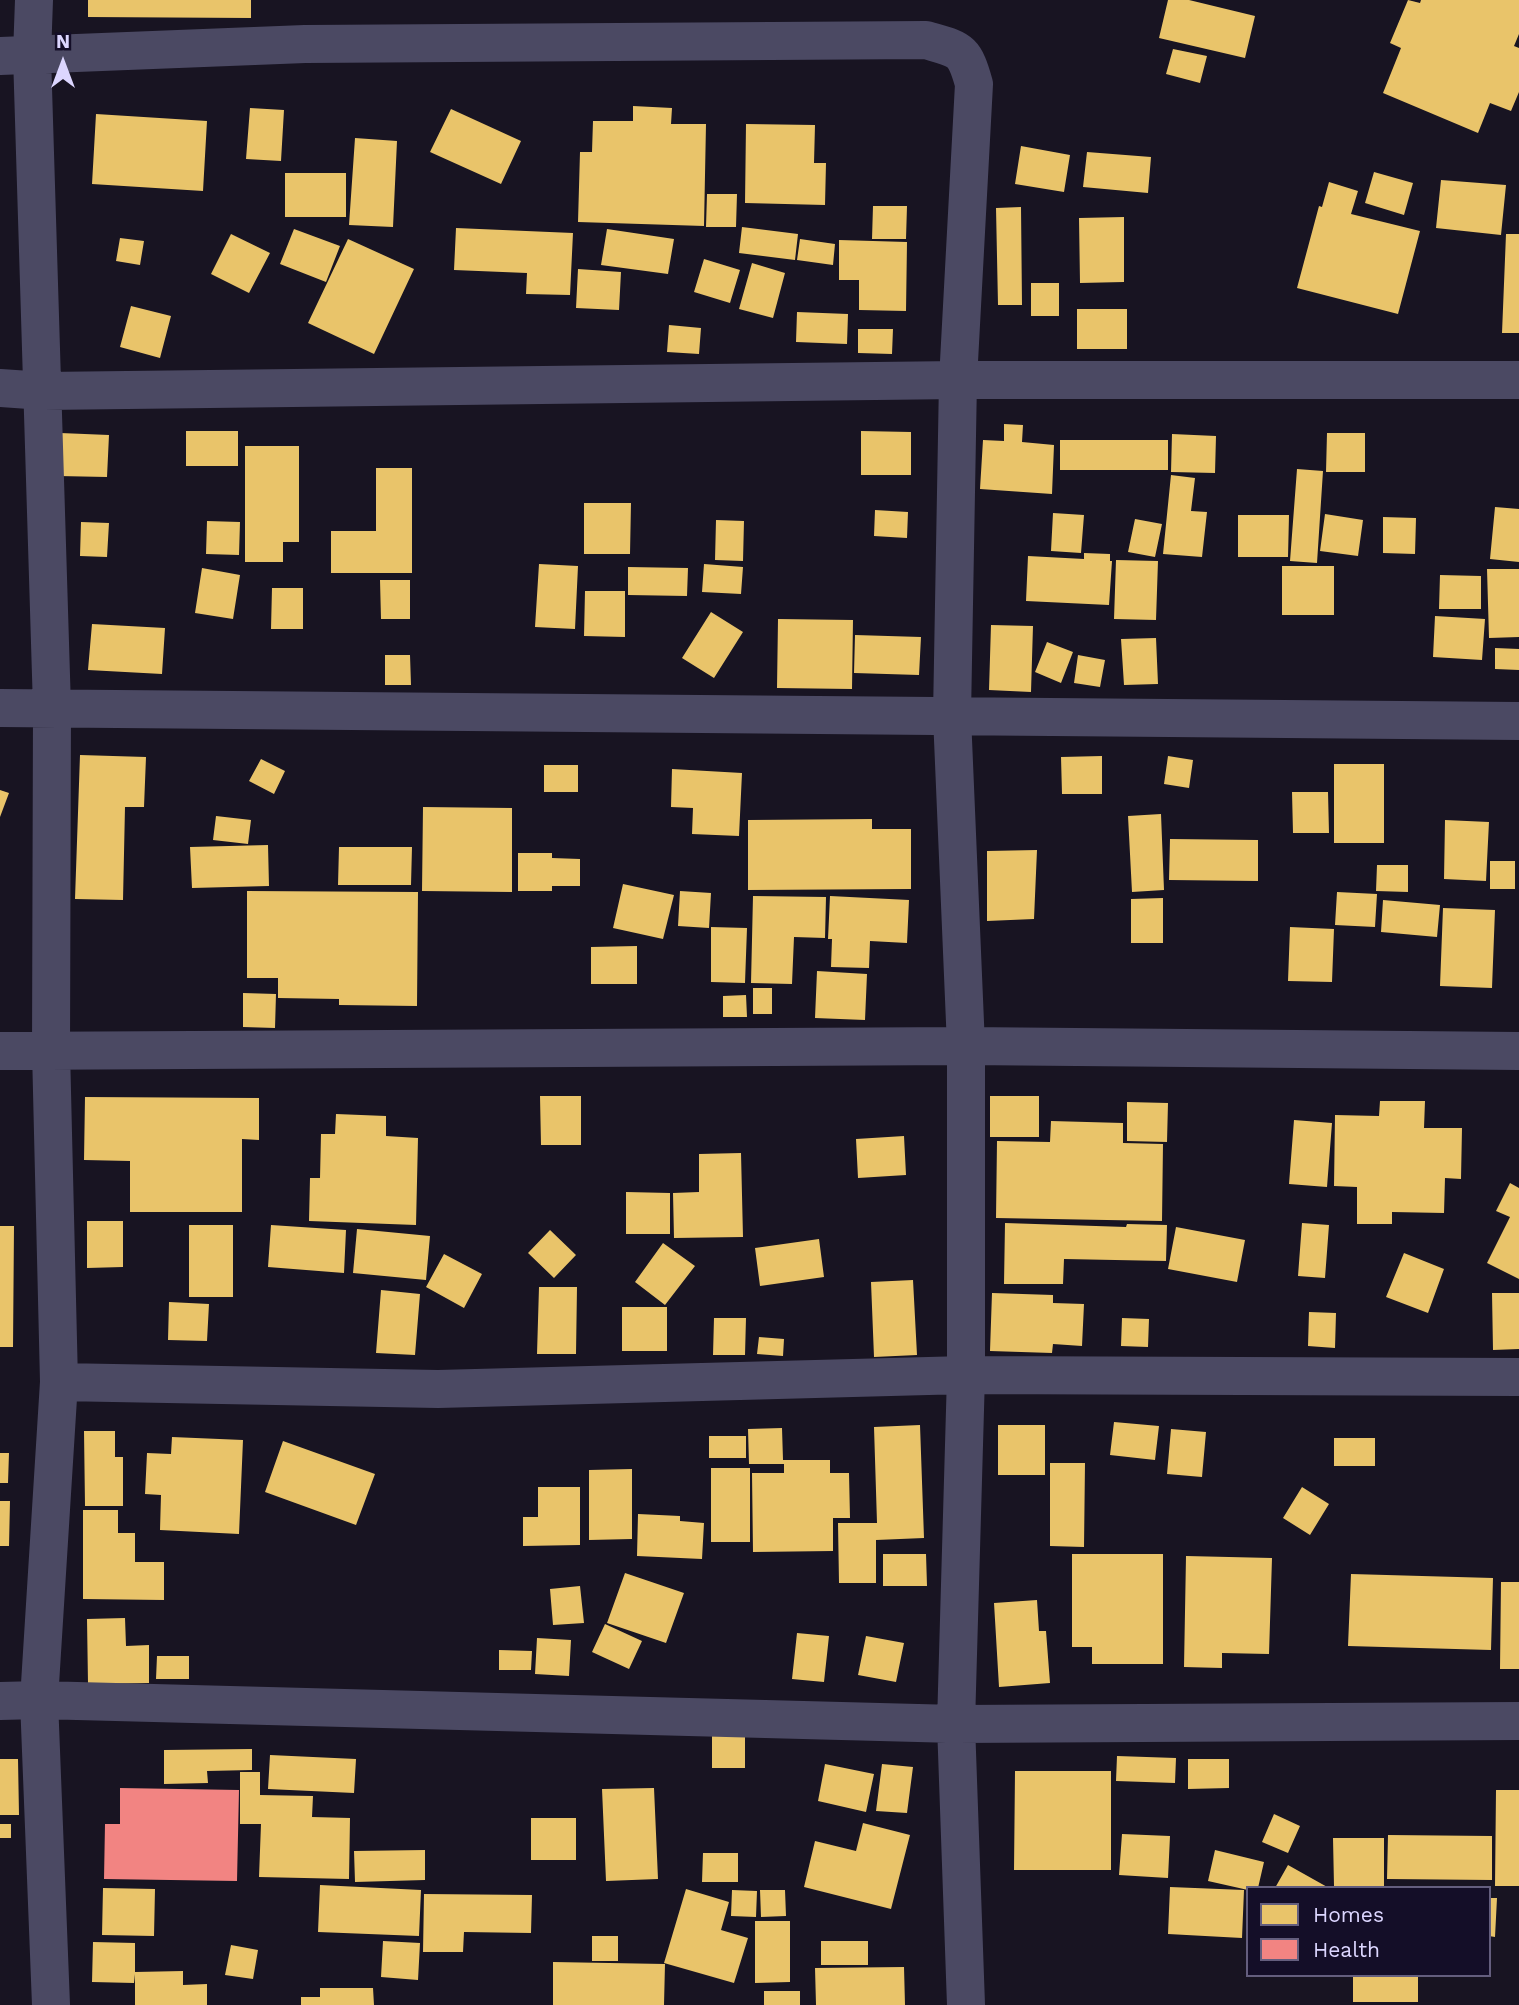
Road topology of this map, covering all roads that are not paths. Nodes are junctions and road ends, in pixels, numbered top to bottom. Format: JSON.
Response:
{"nodes":[{"id":1,"x":33,"y":0,"type":"edge"},
{"id":2,"x":16,"y":55,"type":"edge"},
{"id":3,"x":958,"y":380,"type":"junction"},
{"id":4,"x":1519,"y":380,"type":"edge"},
{"id":5,"x":0,"y":388,"type":"edge"},
{"id":6,"x":44,"y":391,"type":"junction"},
{"id":7,"x":0,"y":708,"type":"edge"},
{"id":8,"x":52,"y":708,"type":"junction"},
{"id":9,"x":952,"y":716,"type":"junction"},
{"id":10,"x":1519,"y":722,"type":"edge"},
{"id":11,"x":966,"y":1046,"type":"junction"},
{"id":12,"x":51,"y":1050,"type":"junction"},
{"id":13,"x":0,"y":1051,"type":"edge"},
{"id":14,"x":1519,"y":1051,"type":"edge"},
{"id":15,"x":966,"y":1375,"type":"junction"},
{"id":16,"x":1519,"y":1377,"type":"edge"},
{"id":17,"x":59,"y":1382,"type":"junction"},
{"id":18,"x":39,"y":1700,"type":"junction"},
{"id":19,"x":0,"y":1701,"type":"edge"},
{"id":20,"x":1519,"y":1721,"type":"edge"},
{"id":21,"x":956,"y":1724,"type":"junction"},
{"id":22,"x":51,"y":2005,"type":"edge"},
{"id":23,"x":966,"y":2005,"type":"edge"}],
"edges":[{"from":1,"to":2,"type":"street"},
{"from":2,"to":3,"type":"street"},
{"from":2,"to":6,"type":"street"},
{"from":3,"to":4,"type":"street"},
{"from":3,"to":6,"type":"street"},
{"from":3,"to":9,"type":"street"},
{"from":5,"to":6,"type":"street"},
{"from":6,"to":8,"type":"street"},
{"from":7,"to":8,"type":"street"},
{"from":8,"to":9,"type":"street"},
{"from":8,"to":12,"type":"street"},
{"from":9,"to":10,"type":"street"},
{"from":9,"to":11,"type":"street"},
{"from":11,"to":12,"type":"street"},
{"from":11,"to":14,"type":"street"},
{"from":11,"to":15,"type":"street"},
{"from":12,"to":13,"type":"street"},
{"from":12,"to":17,"type":"street"},
{"from":15,"to":16,"type":"street"},
{"from":15,"to":17,"type":"street"},
{"from":15,"to":21,"type":"street"},
{"from":17,"to":18,"type":"street"},
{"from":18,"to":19,"type":"street"},
{"from":18,"to":21,"type":"street"},
{"from":18,"to":22,"type":"street"},
{"from":20,"to":21,"type":"street"},
{"from":21,"to":23,"type":"street"}]}
